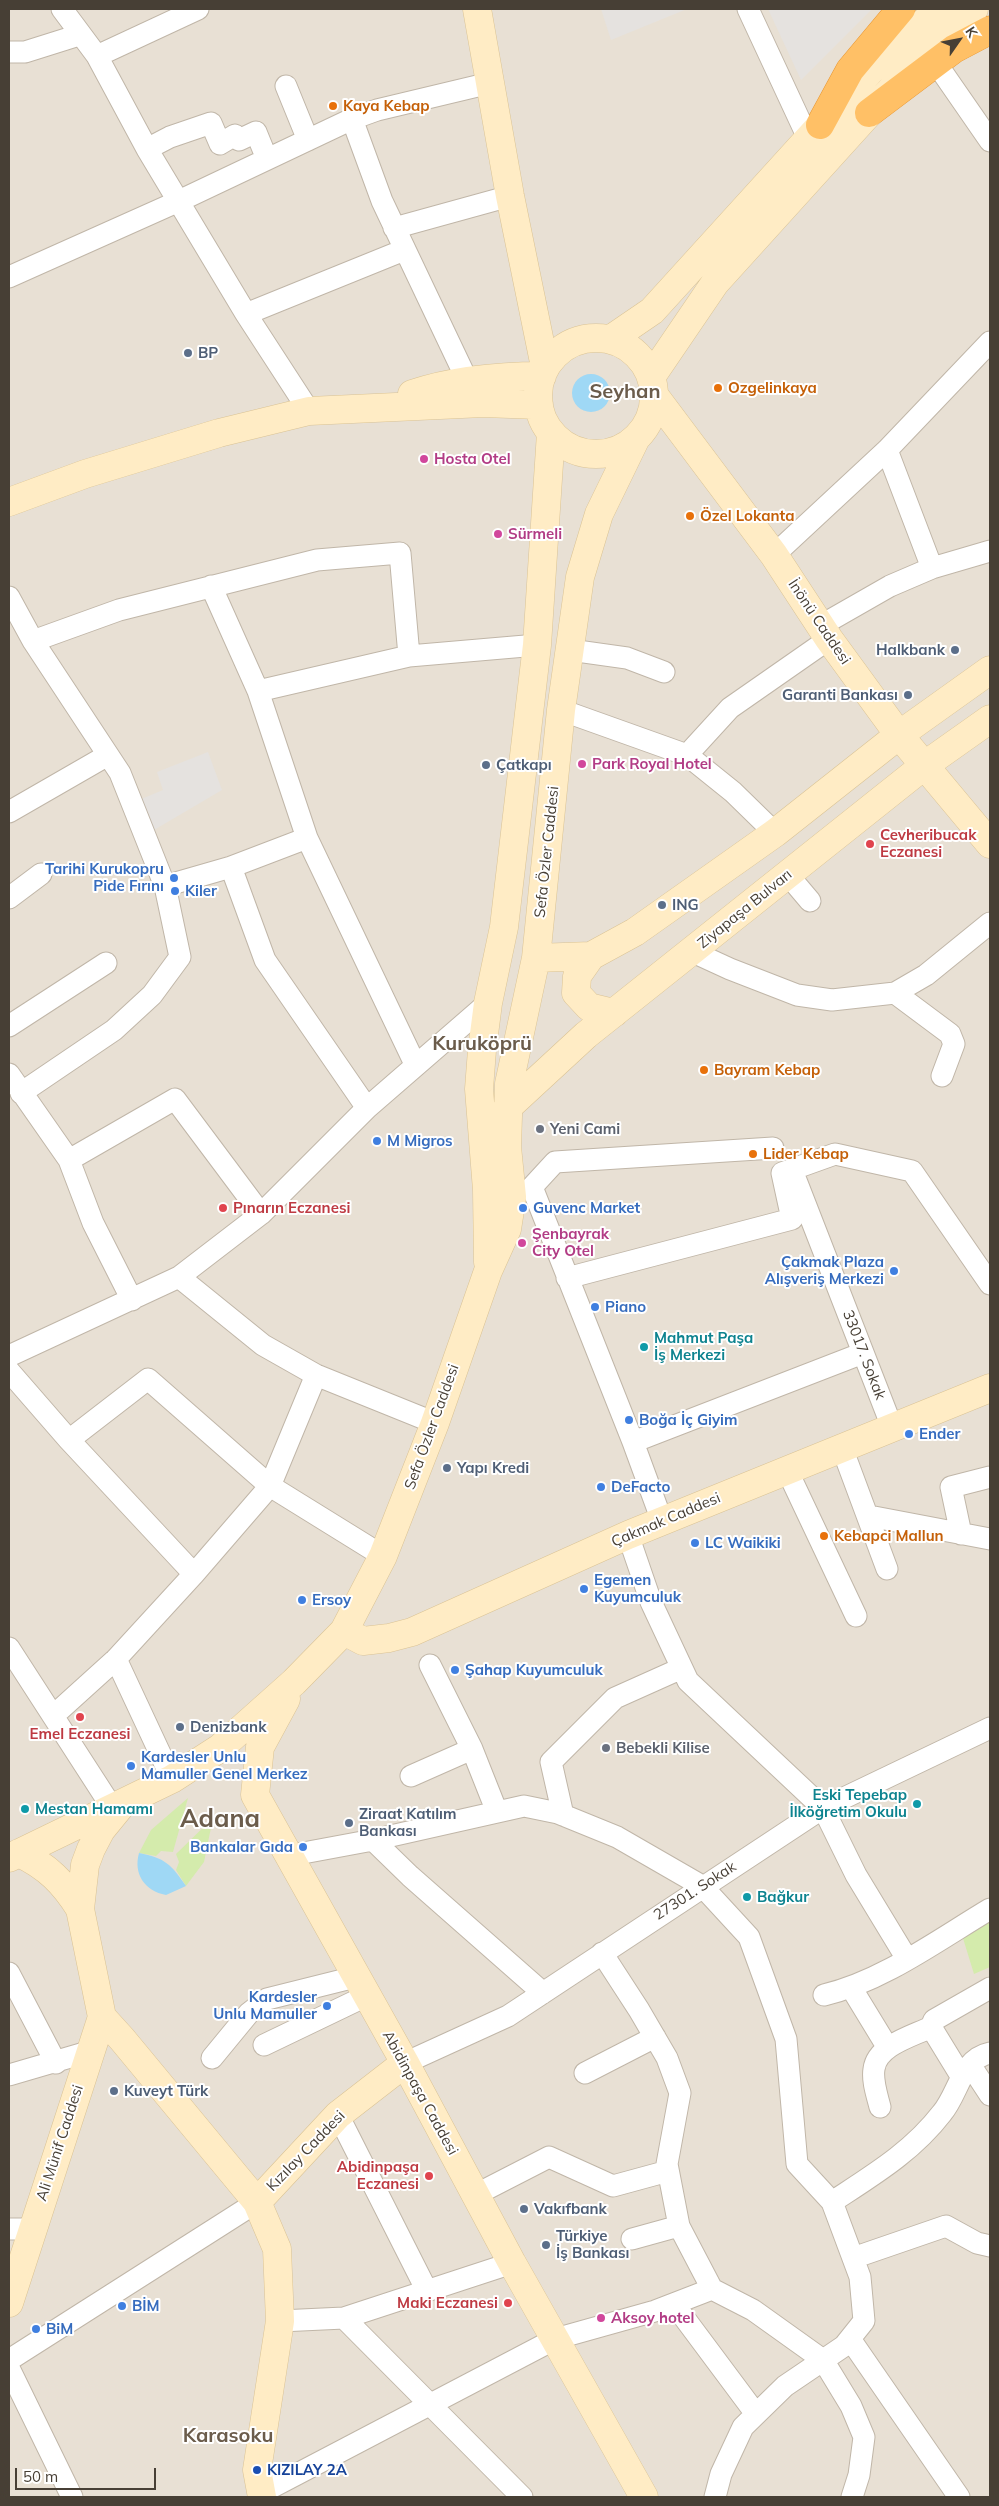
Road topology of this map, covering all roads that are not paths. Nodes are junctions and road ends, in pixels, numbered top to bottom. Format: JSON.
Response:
{"nodes":[{"id":1,"x":62,"y":9,"type":"edge"},
{"id":2,"x":198,"y":9,"type":"edge"},
{"id":3,"x":477,"y":9,"type":"edge"},
{"id":4,"x":748,"y":9,"type":"edge"},
{"id":5,"x":974,"y":9,"type":"edge"},
{"id":6,"x":927,"y":29,"type":"edge"},
{"id":7,"x":990,"y":30,"type":"edge"},
{"id":8,"x":79,"y":34,"type":"junction"},
{"id":9,"x":9,"y":52,"type":"edge"},
{"id":10,"x":97,"y":56,"type":"junction"},
{"id":11,"x":490,"y":82,"type":"junction"},
{"id":12,"x":286,"y":86,"type":"dead end"},
{"id":13,"x":869,"y":113,"type":"joint"},
{"id":14,"x":352,"y":119,"type":"junction"},
{"id":15,"x":814,"y":132,"type":"junction"},
{"id":16,"x":308,"y":140,"type":"junction"},
{"id":17,"x":990,"y":141,"type":"edge"},
{"id":18,"x":147,"y":149,"type":"junction"},
{"id":19,"x":267,"y":159,"type":"junction"},
{"id":20,"x":510,"y":196,"type":"junction"},
{"id":21,"x":179,"y":201,"type":"junction"},
{"id":22,"x":394,"y":228,"type":"junction"},
{"id":23,"x":404,"y":250,"type":"junction"},
{"id":24,"x":9,"y":277,"type":"edge"},
{"id":25,"x":246,"y":314,"type":"junction"},
{"id":26,"x":610,"y":339,"type":"junction"},
{"id":27,"x":990,"y":342,"type":"edge"},
{"id":28,"x":544,"y":372,"type":"junction"},
{"id":29,"x":467,"y":380,"type":"junction"},
{"id":30,"x":653,"y":386,"type":"junction"},
{"id":31,"x":538,"y":405,"type":"junction"},
{"id":32,"x":375,"y":407,"type":"junction"},
{"id":33,"x":309,"y":411,"type":"junction"},
{"id":34,"x":551,"y":433,"type":"junction"},
{"id":35,"x":636,"y":438,"type":"junction"},
{"id":36,"x":888,"y":450,"type":"junction"},
{"id":37,"x":9,"y":502,"type":"edge"},
{"id":38,"x":990,"y":550,"type":"edge"},
{"id":39,"x":774,"y":555,"type":"junction"},
{"id":40,"x":932,"y":568,"type":"junction"},
{"id":41,"x":211,"y":586,"type":"junction"},
{"id":42,"x":9,"y":597,"type":"edge"},
{"id":43,"x":824,"y":632,"type":"junction"},
{"id":44,"x":33,"y":641,"type":"junction"},
{"id":45,"x":537,"y":645,"type":"junction"},
{"id":46,"x":570,"y":650,"type":"junction"},
{"id":47,"x":409,"y":656,"type":"junction"},
{"id":48,"x":990,"y":670,"type":"edge"},
{"id":49,"x":664,"y":672,"type":"dead end"},
{"id":50,"x":258,"y":691,"type":"junction"},
{"id":51,"x":561,"y":710,"type":"junction"},
{"id":52,"x":990,"y":719,"type":"edge"},
{"id":53,"x":899,"y":734,"type":"junction"},
{"id":54,"x":108,"y":755,"type":"junction"},
{"id":55,"x":687,"y":755,"type":"junction"},
{"id":56,"x":925,"y":765,"type":"junction"},
{"id":57,"x":9,"y":812,"type":"edge"},
{"id":58,"x":775,"y":833,"type":"junction"},
{"id":59,"x":307,"y":838,"type":"junction"},
{"id":60,"x":990,"y":844,"type":"edge"},
{"id":61,"x":231,"y":867,"type":"junction"},
{"id":62,"x":42,"y":874,"type":"dead end"},
{"id":63,"x":788,"y":875,"type":"junction"},
{"id":64,"x":165,"y":886,"type":"junction"},
{"id":65,"x":9,"y":898,"type":"edge"},
{"id":66,"x":810,"y":901,"type":"dead end"},
{"id":67,"x":990,"y":923,"type":"edge"},
{"id":68,"x":693,"y":952,"type":"junction"},
{"id":69,"x":591,"y":956,"type":"junction"},
{"id":70,"x":536,"y":958,"type":"junction"},
{"id":71,"x":106,"y":963,"type":"dead end"},
{"id":72,"x":895,"y":993,"type":"junction"},
{"id":73,"x":488,"y":1003,"type":"junction"},
{"id":74,"x":614,"y":1013,"type":"junction"},
{"id":75,"x":9,"y":1026,"type":"edge"},
{"id":76,"x":415,"y":1064,"type":"junction"},
{"id":77,"x":9,"y":1075,"type":"edge"},
{"id":78,"x":942,"y":1076,"type":"dead end"},
{"id":79,"x":22,"y":1093,"type":"junction"},
{"id":80,"x":367,"y":1108,"type":"junction"},
{"id":81,"x":508,"y":1108,"type":"junction"},
{"id":82,"x":773,"y":1148,"type":"dead end"},
{"id":83,"x":69,"y":1160,"type":"junction"},
{"id":84,"x":792,"y":1170,"type":"junction"},
{"id":85,"x":261,"y":1214,"type":"junction"},
{"id":86,"x":488,"y":1271,"type":"junction"},
{"id":87,"x":179,"y":1277,"type":"junction"},
{"id":88,"x":567,"y":1278,"type":"junction"},
{"id":89,"x":990,"y":1284,"type":"edge"},
{"id":90,"x":132,"y":1300,"type":"junction"},
{"id":91,"x":863,"y":1353,"type":"junction"},
{"id":92,"x":9,"y":1356,"type":"edge"},
{"id":93,"x":9,"y":1372,"type":"edge"},
{"id":94,"x":316,"y":1376,"type":"junction"},
{"id":95,"x":990,"y":1388,"type":"edge"},
{"id":96,"x":435,"y":1423,"type":"junction"},
{"id":97,"x":892,"y":1427,"type":"junction"},
{"id":98,"x":69,"y":1440,"type":"junction"},
{"id":99,"x":633,"y":1442,"type":"junction"},
{"id":100,"x":842,"y":1448,"type":"junction"},
{"id":101,"x":787,"y":1470,"type":"junction"},
{"id":102,"x":990,"y":1477,"type":"edge"},
{"id":103,"x":270,"y":1486,"type":"junction"},
{"id":104,"x":869,"y":1516,"type":"junction"},
{"id":105,"x":662,"y":1521,"type":"junction"},
{"id":106,"x":961,"y":1534,"type":"junction"},
{"id":107,"x":628,"y":1535,"type":"junction"},
{"id":108,"x":990,"y":1539,"type":"edge"},
{"id":109,"x":383,"y":1556,"type":"junction"},
{"id":110,"x":887,"y":1569,"type":"dead end"},
{"id":111,"x":194,"y":1574,"type":"junction"},
{"id":112,"x":856,"y":1616,"type":"dead end"},
{"id":113,"x":344,"y":1631,"type":"junction"},
{"id":114,"x":9,"y":1648,"type":"edge"},
{"id":115,"x":116,"y":1659,"type":"junction"},
{"id":116,"x":430,"y":1666,"type":"dead end"},
{"id":117,"x":682,"y":1668,"type":"junction"},
{"id":118,"x":294,"y":1682,"type":"junction"},
{"id":119,"x":53,"y":1716,"type":"junction"},
{"id":120,"x":990,"y":1728,"type":"edge"},
{"id":121,"x":472,"y":1748,"type":"junction"},
{"id":122,"x":411,"y":1776,"type":"dead end"},
{"id":123,"x":172,"y":1779,"type":"junction"},
{"id":124,"x":118,"y":1806,"type":"junction"},
{"id":125,"x":823,"y":1808,"type":"junction"},
{"id":126,"x":498,"y":1812,"type":"junction"},
{"id":127,"x":563,"y":1815,"type":"junction"},
{"id":128,"x":373,"y":1840,"type":"junction"},
{"id":129,"x":14,"y":1856,"type":"edge"},
{"id":130,"x":287,"y":1856,"type":"junction"},
{"id":131,"x":702,"y":1886,"type":"junction"},
{"id":132,"x":80,"y":1909,"type":"junction"},
{"id":133,"x":990,"y":1909,"type":"edge"},
{"id":134,"x":602,"y":1954,"type":"junction"},
{"id":135,"x":907,"y":1959,"type":"junction"},
{"id":136,"x":9,"y":1974,"type":"edge"},
{"id":137,"x":361,"y":1986,"type":"junction"},
{"id":138,"x":852,"y":1988,"type":"junction"},
{"id":139,"x":990,"y":1988,"type":"edge"},
{"id":140,"x":543,"y":1993,"type":"junction"},
{"id":141,"x":824,"y":1995,"type":"dead end"},
{"id":142,"x":102,"y":2017,"type":"junction"},
{"id":143,"x":931,"y":2027,"type":"junction"},
{"id":144,"x":655,"y":2038,"type":"junction"},
{"id":145,"x":264,"y":2045,"type":"dead end"},
{"id":146,"x":888,"y":2048,"type":"junction"},
{"id":147,"x":91,"y":2051,"type":"junction"},
{"id":148,"x":990,"y":2053,"type":"edge"},
{"id":149,"x":212,"y":2058,"type":"dead end"},
{"id":150,"x":56,"y":2063,"type":"junction"},
{"id":151,"x":405,"y":2063,"type":"junction"},
{"id":152,"x":966,"y":2071,"type":"junction"},
{"id":153,"x":585,"y":2073,"type":"dead end"},
{"id":154,"x":9,"y":2075,"type":"edge"},
{"id":155,"x":990,"y":2095,"type":"edge"},
{"id":156,"x":880,"y":2107,"type":"dead end"},
{"id":157,"x":338,"y":2116,"type":"junction"},
{"id":158,"x":668,"y":2171,"type":"junction"},
{"id":159,"x":475,"y":2195,"type":"junction"},
{"id":160,"x":257,"y":2202,"type":"junction"},
{"id":161,"x":832,"y":2202,"type":"junction"},
{"id":162,"x":679,"y":2226,"type":"junction"},
{"id":163,"x":20,"y":2229,"type":"edge"},
{"id":164,"x":632,"y":2239,"type":"dead end"},
{"id":165,"x":990,"y":2246,"type":"edge"},
{"id":166,"x":853,"y":2258,"type":"junction"},
{"id":167,"x":512,"y":2263,"type":"junction"},
{"id":168,"x":712,"y":2289,"type":"junction"},
{"id":169,"x":427,"y":2291,"type":"junction"},
{"id":170,"x":10,"y":2292,"type":"edge"},
{"id":171,"x":674,"y":2304,"type":"junction"},
{"id":172,"x":344,"y":2318,"type":"junction"},
{"id":173,"x":280,"y":2321,"type":"junction"},
{"id":174,"x":555,"y":2339,"type":"junction"},
{"id":175,"x":850,"y":2339,"type":"junction"},
{"id":176,"x":9,"y":2360,"type":"edge"},
{"id":177,"x":823,"y":2360,"type":"junction"},
{"id":178,"x":9,"y":2368,"type":"edge"},
{"id":179,"x":431,"y":2405,"type":"junction"},
{"id":180,"x":756,"y":2414,"type":"junction"},
{"id":181,"x":261,"y":2495,"type":"edge"},
{"id":182,"x":72,"y":2497,"type":"edge"},
{"id":183,"x":522,"y":2497,"type":"edge"},
{"id":184,"x":644,"y":2497,"type":"edge"},
{"id":185,"x":715,"y":2497,"type":"edge"},
{"id":186,"x":852,"y":2497,"type":"edge"},
{"id":187,"x":959,"y":2497,"type":"edge"}],
"edges":[{"from":1,"to":8,"type":"street"},
{"from":2,"to":10,"type":"street"},
{"from":3,"to":11,"type":"main road"},
{"from":4,"to":15,"type":"street"},
{"from":5,"to":6,"type":"main road"},
{"from":6,"to":7,"type":"highway"},
{"from":6,"to":13,"type":"highway"},
{"from":6,"to":15,"type":"highway"},
{"from":6,"to":17,"type":"street"},
{"from":8,"to":9,"type":"street"},
{"from":8,"to":10,"type":"street"},
{"from":10,"to":18,"type":"street"},
{"from":11,"to":14,"type":"street"},
{"from":11,"to":20,"type":"main road"},
{"from":12,"to":16,"type":"street"},
{"from":13,"to":30,"type":"main road"},
{"from":14,"to":16,"type":"street"},
{"from":14,"to":22,"type":"street"},
{"from":15,"to":26,"type":"main road"},
{"from":16,"to":19,"type":"street"},
{"from":18,"to":19,"type":"street"},
{"from":18,"to":21,"type":"street"},
{"from":19,"to":21,"type":"street"},
{"from":20,"to":22,"type":"street"},
{"from":20,"to":28,"type":"main road"},
{"from":21,"to":24,"type":"street"},
{"from":21,"to":25,"type":"street"},
{"from":22,"to":23,"type":"street"},
{"from":23,"to":25,"type":"street"},
{"from":23,"to":29,"type":"street"},
{"from":25,"to":33,"type":"street"},
{"from":26,"to":28,"type":"main road"},
{"from":26,"to":30,"type":"main road"},
{"from":27,"to":36,"type":"street"},
{"from":28,"to":29,"type":"main road"},
{"from":28,"to":31,"type":"main road"},
{"from":29,"to":32,"type":"main road"},
{"from":30,"to":35,"type":"main road"},
{"from":30,"to":39,"type":"main road","name":"İnönü Caddesi"},
{"from":31,"to":32,"type":"main road"},
{"from":31,"to":34,"type":"main road"},
{"from":32,"to":33,"type":"main road"},
{"from":33,"to":37,"type":"main road"},
{"from":34,"to":35,"type":"main road"},
{"from":34,"to":45,"type":"main road","name":"Sefa Özler Caddesi"},
{"from":35,"to":46,"type":"main road","name":"Sefa Özler Caddesi"},
{"from":36,"to":39,"type":"street"},
{"from":36,"to":40,"type":"street"},
{"from":38,"to":40,"type":"street"},
{"from":39,"to":43,"type":"main road","name":"İnönü Caddesi"},
{"from":40,"to":43,"type":"street"},
{"from":41,"to":44,"type":"street"},
{"from":41,"to":47,"type":"street"},
{"from":41,"to":50,"type":"street"},
{"from":42,"to":44,"type":"street"},
{"from":43,"to":53,"type":"main road","name":"İnönü Caddesi"},
{"from":43,"to":55,"type":"street"},
{"from":44,"to":54,"type":"street"},
{"from":45,"to":47,"type":"street"},
{"from":45,"to":73,"type":"main road","name":"Sefa Özler Caddesi"},
{"from":46,"to":49,"type":"street"},
{"from":46,"to":51,"type":"main road","name":"Sefa Özler Caddesi"},
{"from":47,"to":50,"type":"street"},
{"from":48,"to":53,"type":"main road"},
{"from":50,"to":59,"type":"street"},
{"from":51,"to":55,"type":"street"},
{"from":51,"to":70,"type":"main road","name":"Sefa Özler Caddesi"},
{"from":52,"to":56,"type":"main road","name":"Ziyapaşa Bulvarı"},
{"from":53,"to":56,"type":"main road","name":"İnönü Caddesi"},
{"from":53,"to":58,"type":"main road"},
{"from":54,"to":57,"type":"street"},
{"from":54,"to":64,"type":"street"},
{"from":55,"to":58,"type":"street"},
{"from":56,"to":60,"type":"main road","name":"İnönü Caddesi"},
{"from":56,"to":63,"type":"main road","name":"Ziyapaşa Bulvarı"},
{"from":58,"to":69,"type":"main road"},
{"from":59,"to":61,"type":"street"},
{"from":59,"to":76,"type":"street"},
{"from":61,"to":64,"type":"street"},
{"from":61,"to":80,"type":"street"},
{"from":62,"to":65,"type":"street"},
{"from":63,"to":66,"type":"street"},
{"from":63,"to":68,"type":"main road","name":"Ziyapaşa Bulvarı"},
{"from":64,"to":79,"type":"street"},
{"from":67,"to":72,"type":"street"},
{"from":68,"to":72,"type":"street"},
{"from":68,"to":74,"type":"main road","name":"Ziyapaşa Bulvarı"},
{"from":69,"to":70,"type":"main road"},
{"from":69,"to":74,"type":"main road"},
{"from":70,"to":81,"type":"main road","name":"Sefa Özler Caddesi"},
{"from":71,"to":75,"type":"street"},
{"from":72,"to":78,"type":"street"},
{"from":73,"to":76,"type":"street"},
{"from":73,"to":86,"type":"main road","name":"Sefa Özler Caddesi"},
{"from":74,"to":81,"type":"main road","name":"Ziyapaşa Bulvarı"},
{"from":76,"to":80,"type":"street"},
{"from":77,"to":79,"type":"street"},
{"from":79,"to":83,"type":"street"},
{"from":80,"to":85,"type":"street"},
{"from":81,"to":86,"type":"main road","name":"Sefa Özler Caddesi"},
{"from":82,"to":88,"type":"street"},
{"from":83,"to":85,"type":"street"},
{"from":83,"to":90,"type":"street"},
{"from":84,"to":88,"type":"street"},
{"from":84,"to":89,"type":"street"},
{"from":84,"to":91,"type":"street","name":"33017. Sokak"},
{"from":85,"to":87,"type":"street"},
{"from":86,"to":96,"type":"main road","name":"Sefa Özler Caddesi"},
{"from":87,"to":90,"type":"street"},
{"from":87,"to":94,"type":"street"},
{"from":88,"to":99,"type":"street"},
{"from":90,"to":92,"type":"street"},
{"from":91,"to":97,"type":"street","name":"33017. Sokak"},
{"from":91,"to":99,"type":"street"},
{"from":93,"to":98,"type":"street"},
{"from":94,"to":96,"type":"street"},
{"from":94,"to":103,"type":"street"},
{"from":95,"to":97,"type":"main road","name":"Çakmak Caddesi"},
{"from":96,"to":109,"type":"main road","name":"Sefa Özler Caddesi"},
{"from":97,"to":100,"type":"main road","name":"Çakmak Caddesi"},
{"from":98,"to":103,"type":"street"},
{"from":98,"to":111,"type":"street"},
{"from":99,"to":105,"type":"street"},
{"from":100,"to":101,"type":"main road","name":"Çakmak Caddesi"},
{"from":100,"to":104,"type":"street"},
{"from":101,"to":105,"type":"main road","name":"Çakmak Caddesi"},
{"from":101,"to":112,"type":"street"},
{"from":102,"to":106,"type":"street"},
{"from":103,"to":109,"type":"street"},
{"from":103,"to":111,"type":"street"},
{"from":104,"to":106,"type":"street"},
{"from":104,"to":110,"type":"street"},
{"from":105,"to":107,"type":"main road","name":"Çakmak Caddesi"},
{"from":106,"to":108,"type":"street"},
{"from":107,"to":113,"type":"main road","name":"Çakmak Caddesi"},
{"from":107,"to":117,"type":"street"},
{"from":109,"to":113,"type":"main road","name":"Sefa Özler Caddesi"},
{"from":111,"to":115,"type":"street"},
{"from":113,"to":118,"type":"main road","name":"Sefa Özler Caddesi"},
{"from":114,"to":119,"type":"street"},
{"from":115,"to":119,"type":"street"},
{"from":115,"to":123,"type":"street"},
{"from":116,"to":121,"type":"street"},
{"from":117,"to":125,"type":"street"},
{"from":117,"to":127,"type":"street"},
{"from":118,"to":123,"type":"main road"},
{"from":118,"to":130,"type":"main road","name":"Abidinpaşa Caddesi"},
{"from":119,"to":124,"type":"street"},
{"from":120,"to":125,"type":"street","name":"27301. Sokak"},
{"from":121,"to":122,"type":"street"},
{"from":121,"to":126,"type":"street"},
{"from":123,"to":124,"type":"main road"},
{"from":124,"to":129,"type":"main road"},
{"from":124,"to":132,"type":"main road"},
{"from":125,"to":131,"type":"street","name":"27301. Sokak"},
{"from":125,"to":135,"type":"street"},
{"from":126,"to":127,"type":"street"},
{"from":126,"to":128,"type":"street"},
{"from":127,"to":131,"type":"street"},
{"from":128,"to":130,"type":"street"},
{"from":128,"to":140,"type":"street"},
{"from":129,"to":132,"type":"main road"},
{"from":130,"to":137,"type":"main road","name":"Abidinpaşa Caddesi"},
{"from":131,"to":134,"type":"street","name":"27301. Sokak"},
{"from":131,"to":161,"type":"street"},
{"from":132,"to":142,"type":"main road","name":"Ali Münif Caddesi"},
{"from":133,"to":135,"type":"street"},
{"from":134,"to":140,"type":"street","name":"27301. Sokak"},
{"from":134,"to":144,"type":"street"},
{"from":135,"to":138,"type":"street"},
{"from":136,"to":150,"type":"street"},
{"from":137,"to":145,"type":"street"},
{"from":137,"to":149,"type":"street"},
{"from":137,"to":151,"type":"main road","name":"Abidinpaşa Caddesi"},
{"from":138,"to":141,"type":"street"},
{"from":138,"to":146,"type":"street"},
{"from":139,"to":143,"type":"street"},
{"from":140,"to":151,"type":"street","name":"27301. Sokak"},
{"from":142,"to":147,"type":"main road","name":"Ali Münif Caddesi"},
{"from":142,"to":160,"type":"main road"},
{"from":143,"to":146,"type":"street"},
{"from":143,"to":152,"type":"street"},
{"from":144,"to":153,"type":"street"},
{"from":144,"to":158,"type":"street"},
{"from":146,"to":156,"type":"street"},
{"from":147,"to":150,"type":"street"},
{"from":147,"to":163,"type":"main road","name":"Ali Münif Caddesi"},
{"from":148,"to":152,"type":"street"},
{"from":150,"to":154,"type":"street"},
{"from":151,"to":157,"type":"main road","name":"Kızılay Caddesi"},
{"from":151,"to":159,"type":"main road","name":"Abidinpaşa Caddesi"},
{"from":152,"to":155,"type":"street"},
{"from":152,"to":161,"type":"street"},
{"from":157,"to":160,"type":"main road","name":"Kızılay Caddesi"},
{"from":157,"to":169,"type":"street"},
{"from":158,"to":159,"type":"street"},
{"from":158,"to":162,"type":"street"},
{"from":159,"to":167,"type":"main road","name":"Abidinpaşa Caddesi"},
{"from":160,"to":173,"type":"main road","name":"Kızılay Caddesi"},
{"from":160,"to":176,"type":"street"},
{"from":161,"to":166,"type":"street"},
{"from":162,"to":164,"type":"street"},
{"from":162,"to":168,"type":"street"},
{"from":163,"to":170,"type":"main road","name":"Ali Münif Caddesi"},
{"from":165,"to":166,"type":"street"},
{"from":166,"to":175,"type":"street"},
{"from":167,"to":169,"type":"street"},
{"from":167,"to":174,"type":"main road","name":"Abidinpaşa Caddesi"},
{"from":168,"to":171,"type":"street"},
{"from":168,"to":177,"type":"street"},
{"from":169,"to":172,"type":"street"},
{"from":171,"to":174,"type":"street"},
{"from":171,"to":180,"type":"street"},
{"from":172,"to":173,"type":"street"},
{"from":172,"to":179,"type":"street"},
{"from":173,"to":181,"type":"main road","name":"Kızılay Caddesi"},
{"from":174,"to":179,"type":"street"},
{"from":174,"to":184,"type":"main road","name":"Abidinpaşa Caddesi"},
{"from":175,"to":177,"type":"street"},
{"from":175,"to":187,"type":"street"},
{"from":177,"to":180,"type":"street"},
{"from":177,"to":186,"type":"street"},
{"from":178,"to":182,"type":"street"},
{"from":179,"to":181,"type":"street"},
{"from":179,"to":183,"type":"street"},
{"from":180,"to":185,"type":"street"}]}
